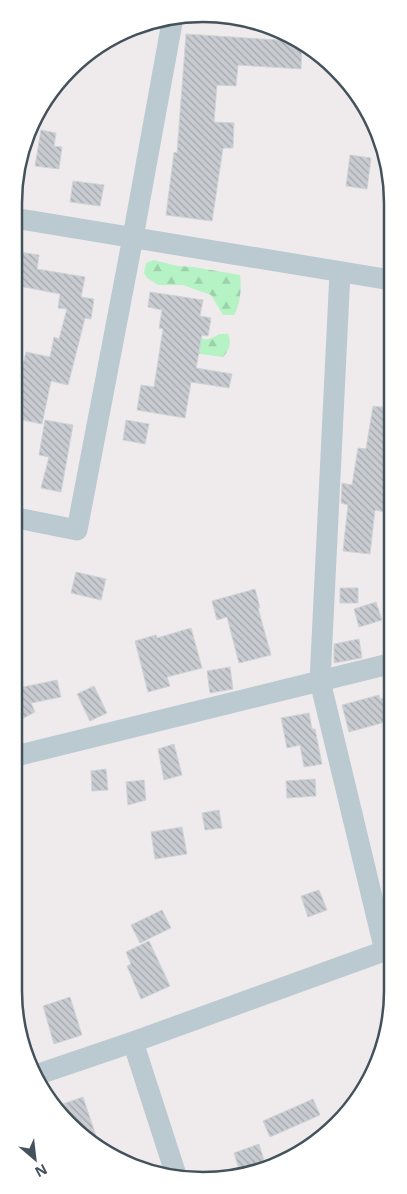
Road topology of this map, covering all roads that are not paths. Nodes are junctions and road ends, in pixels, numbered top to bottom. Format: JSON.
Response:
{"nodes":[{"id":1,"x":171,"y":25,"type":"edge"},
{"id":2,"x":22,"y":219,"type":"edge"},
{"id":3,"x":133,"y":237,"type":"junction"},
{"id":4,"x":340,"y":272,"type":"junction"},
{"id":5,"x":384,"y":279,"type":"edge"},
{"id":6,"x":22,"y":519,"type":"edge"},
{"id":7,"x":384,"y":665,"type":"edge"},
{"id":8,"x":320,"y":681,"type":"junction"},
{"id":9,"x":22,"y":755,"type":"edge"},
{"id":10,"x":384,"y":943,"type":"edge"},
{"id":11,"x":384,"y":952,"type":"edge"},
{"id":12,"x":133,"y":1042,"type":"junction"},
{"id":13,"x":42,"y":1073,"type":"edge"},
{"id":14,"x":174,"y":1169,"type":"edge"}],
"edges":[{"from":1,"to":3,"type":"street"},
{"from":2,"to":3,"type":"street"},
{"from":3,"to":4,"type":"street"},
{"from":3,"to":6,"type":"street"},
{"from":4,"to":5,"type":"street"},
{"from":4,"to":8,"type":"street"},
{"from":7,"to":8,"type":"street"},
{"from":8,"to":9,"type":"street"},
{"from":8,"to":10,"type":"street"},
{"from":11,"to":12,"type":"street"},
{"from":12,"to":13,"type":"street"},
{"from":12,"to":14,"type":"street"}]}
